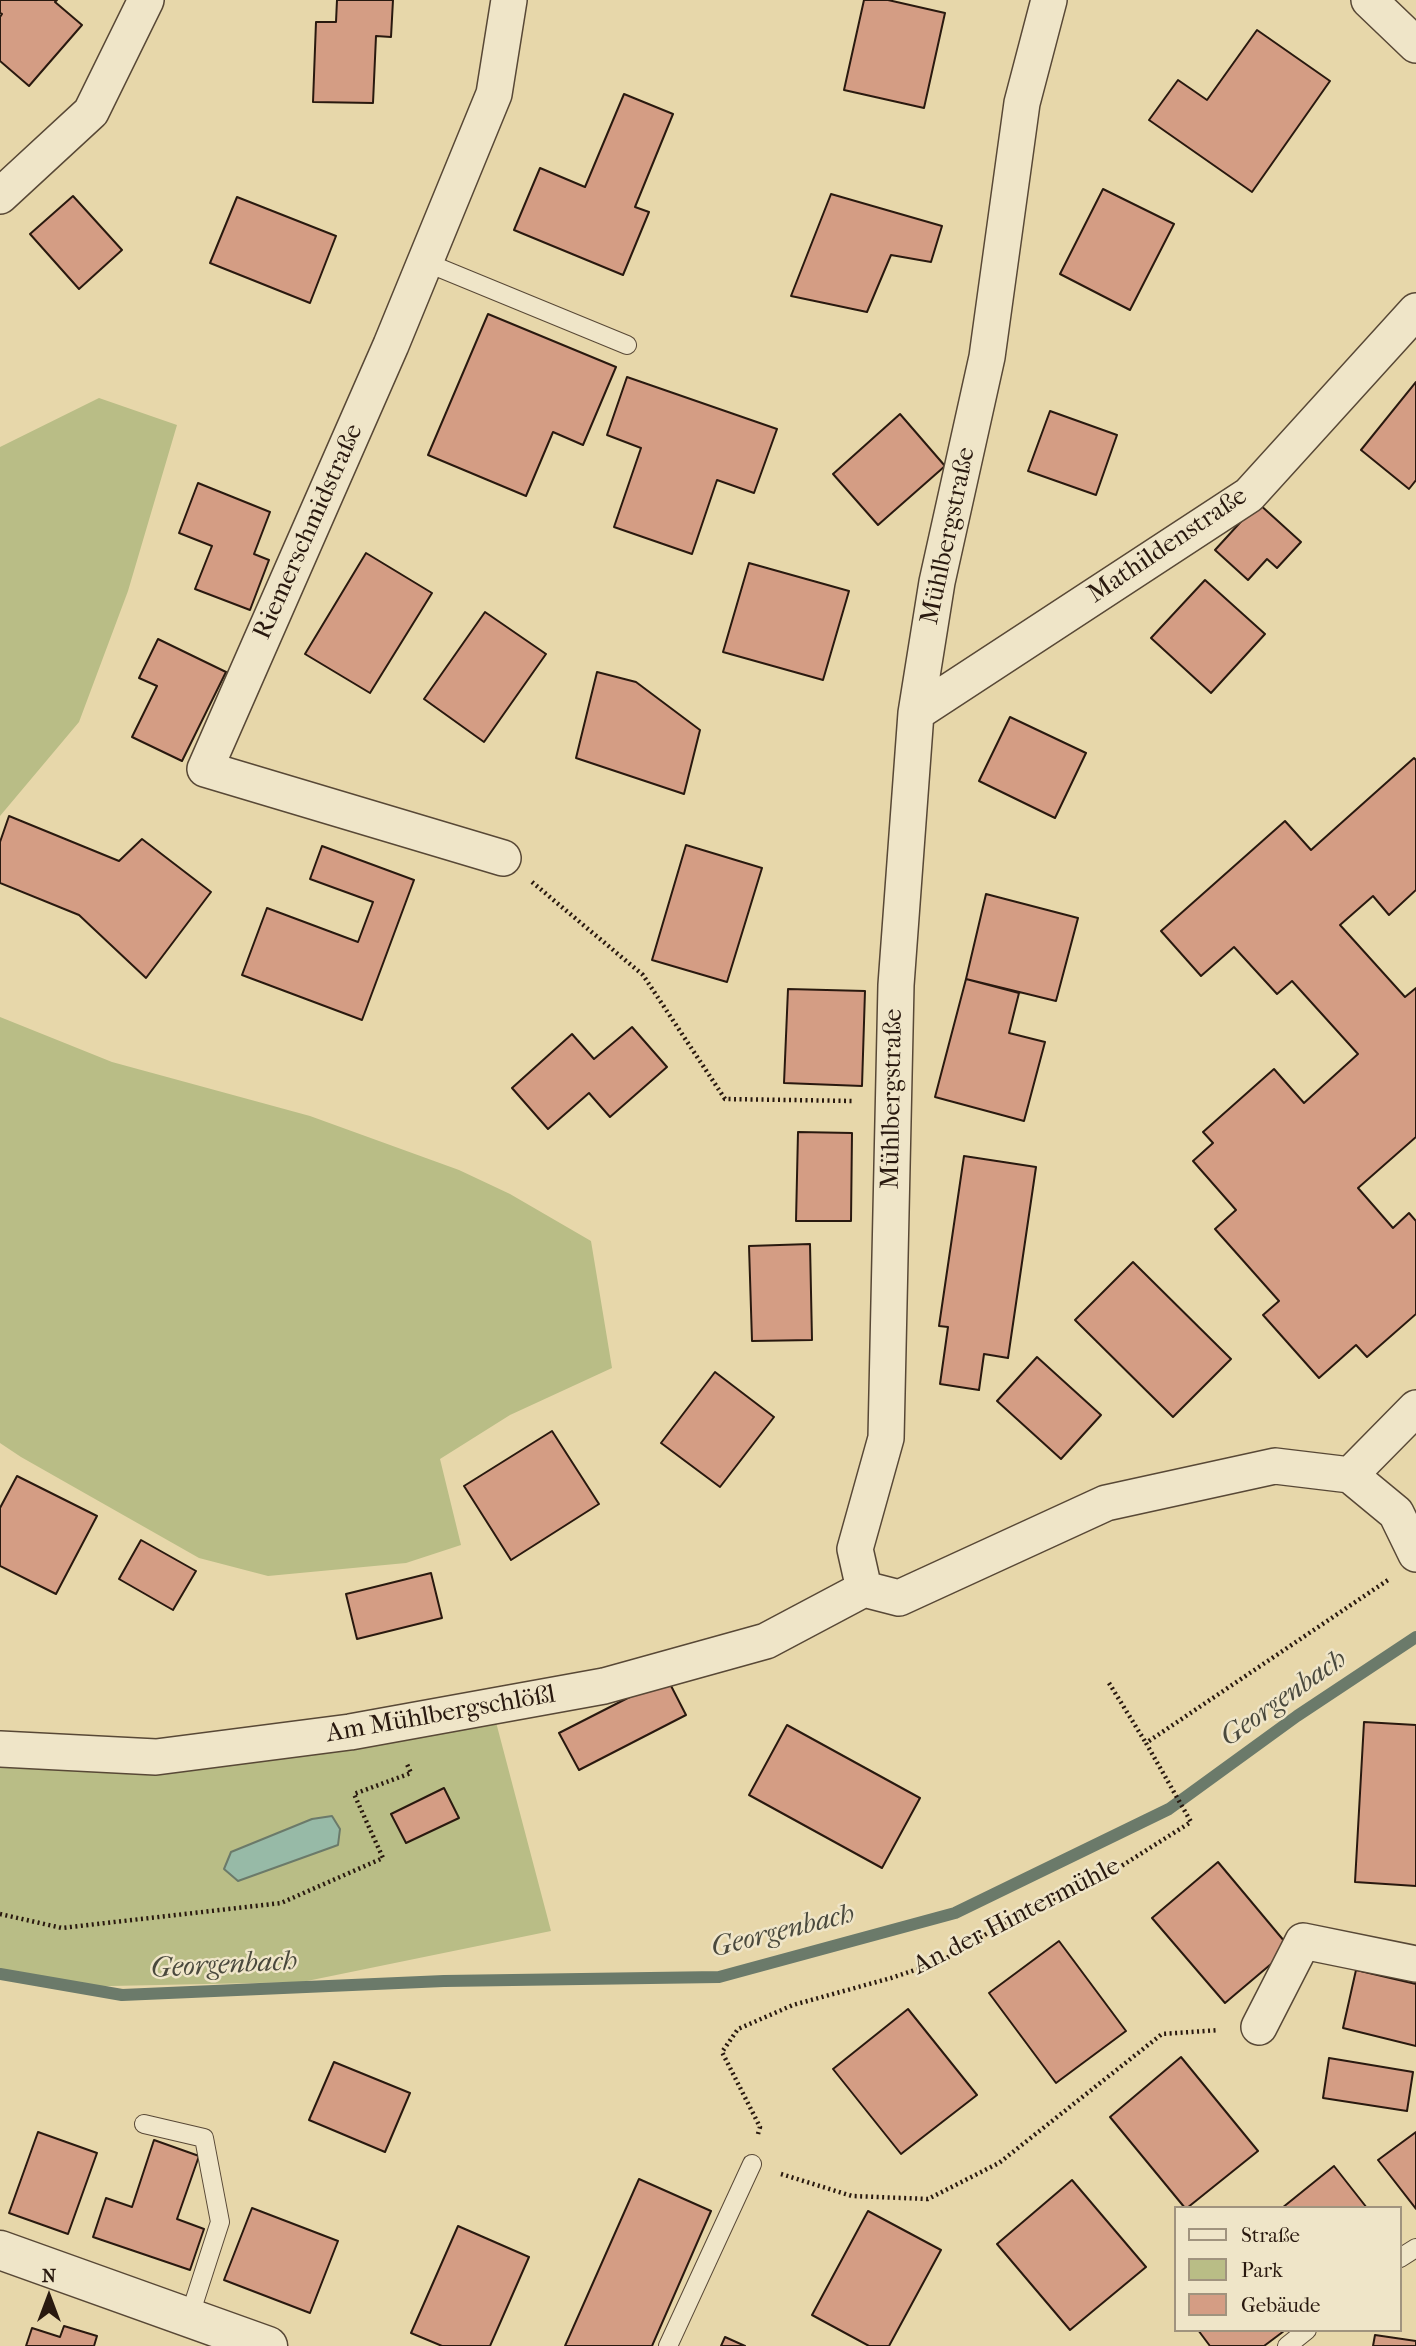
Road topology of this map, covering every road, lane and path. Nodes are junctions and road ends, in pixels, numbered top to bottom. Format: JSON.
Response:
{"nodes":[{"id":1,"x":146,"y":0,"type":"edge"},
{"id":2,"x":509,"y":0,"type":"edge"},
{"id":3,"x":1049,"y":0,"type":"edge"},
{"id":4,"x":1370,"y":0,"type":"edge"},
{"id":5,"x":1416,"y":44,"type":"edge"},
{"id":6,"x":0,"y":196,"type":"edge"},
{"id":7,"x":425,"y":262,"type":"junction"},
{"id":8,"x":1416,"y":311,"type":"edge"},
{"id":9,"x":627,"y":345,"type":"dead end"},
{"id":10,"x":916,"y":713,"type":"junction"},
{"id":11,"x":503,"y":858,"type":"joint"},
{"id":12,"x":893,"y":1102,"type":"junction"},
{"id":13,"x":1416,"y":1408,"type":"edge"},
{"id":14,"x":1350,"y":1475,"type":"junction"},
{"id":15,"x":1405,"y":1565,"type":"edge"},
{"id":16,"x":864,"y":1589,"type":"junction"},
{"id":17,"x":1109,"y":1683,"type":"dead end"},
{"id":18,"x":1146,"y":1743,"type":"junction"},
{"id":19,"x":0,"y":1748,"type":"edge"},
{"id":20,"x":411,"y":1773,"type":"dead end"},
{"id":21,"x":0,"y":1914,"type":"edge"},
{"id":22,"x":1416,"y":1964,"type":"edge"},
{"id":23,"x":1259,"y":2027,"type":"joint"},
{"id":24,"x":144,"y":2124,"type":"dead end"},
{"id":25,"x":752,"y":2164,"type":"junction"},
{"id":26,"x":0,"y":2250,"type":"edge"},
{"id":27,"x":189,"y":2318,"type":"junction"},
{"id":28,"x":1304,"y":2332,"type":"edge"},
{"id":29,"x":268,"y":2346,"type":"edge"},
{"id":30,"x":668,"y":2346,"type":"edge"},
{"id":31,"x":1287,"y":2346,"type":"edge"}],
"edges":[{"from":1,"to":6,"type":"street"},
{"from":2,"to":7,"type":"street","name":"Riemerschmidstraße"},
{"from":3,"to":10,"type":"street","name":"Mühlbergstraße"},
{"from":4,"to":5,"type":"street"},
{"from":7,"to":9,"type":"lane"},
{"from":7,"to":11,"type":"street","name":"Riemerschmidstraße"},
{"from":8,"to":10,"type":"street","name":"Mathildenstraße"},
{"from":10,"to":12,"type":"street","name":"Mühlbergstraße"},
{"from":11,"to":12,"type":"path"},
{"from":12,"to":16,"type":"street","name":"Mühlbergstraße"},
{"from":13,"to":14,"type":"street"},
{"from":14,"to":15,"type":"street"},
{"from":14,"to":16,"type":"street"},
{"from":15,"to":18,"type":"path"},
{"from":16,"to":19,"type":"street","name":"Am Mühlbergschlößl"},
{"from":17,"to":18,"type":"path"},
{"from":18,"to":25,"type":"path","name":"An der Hintermühle"},
{"from":20,"to":21,"type":"path"},
{"from":22,"to":23,"type":"street"},
{"from":23,"to":25,"type":"path"},
{"from":24,"to":27,"type":"lane"},
{"from":25,"to":30,"type":"lane"},
{"from":26,"to":27,"type":"street"},
{"from":27,"to":29,"type":"street"},
{"from":28,"to":31,"type":"lane"}]}
